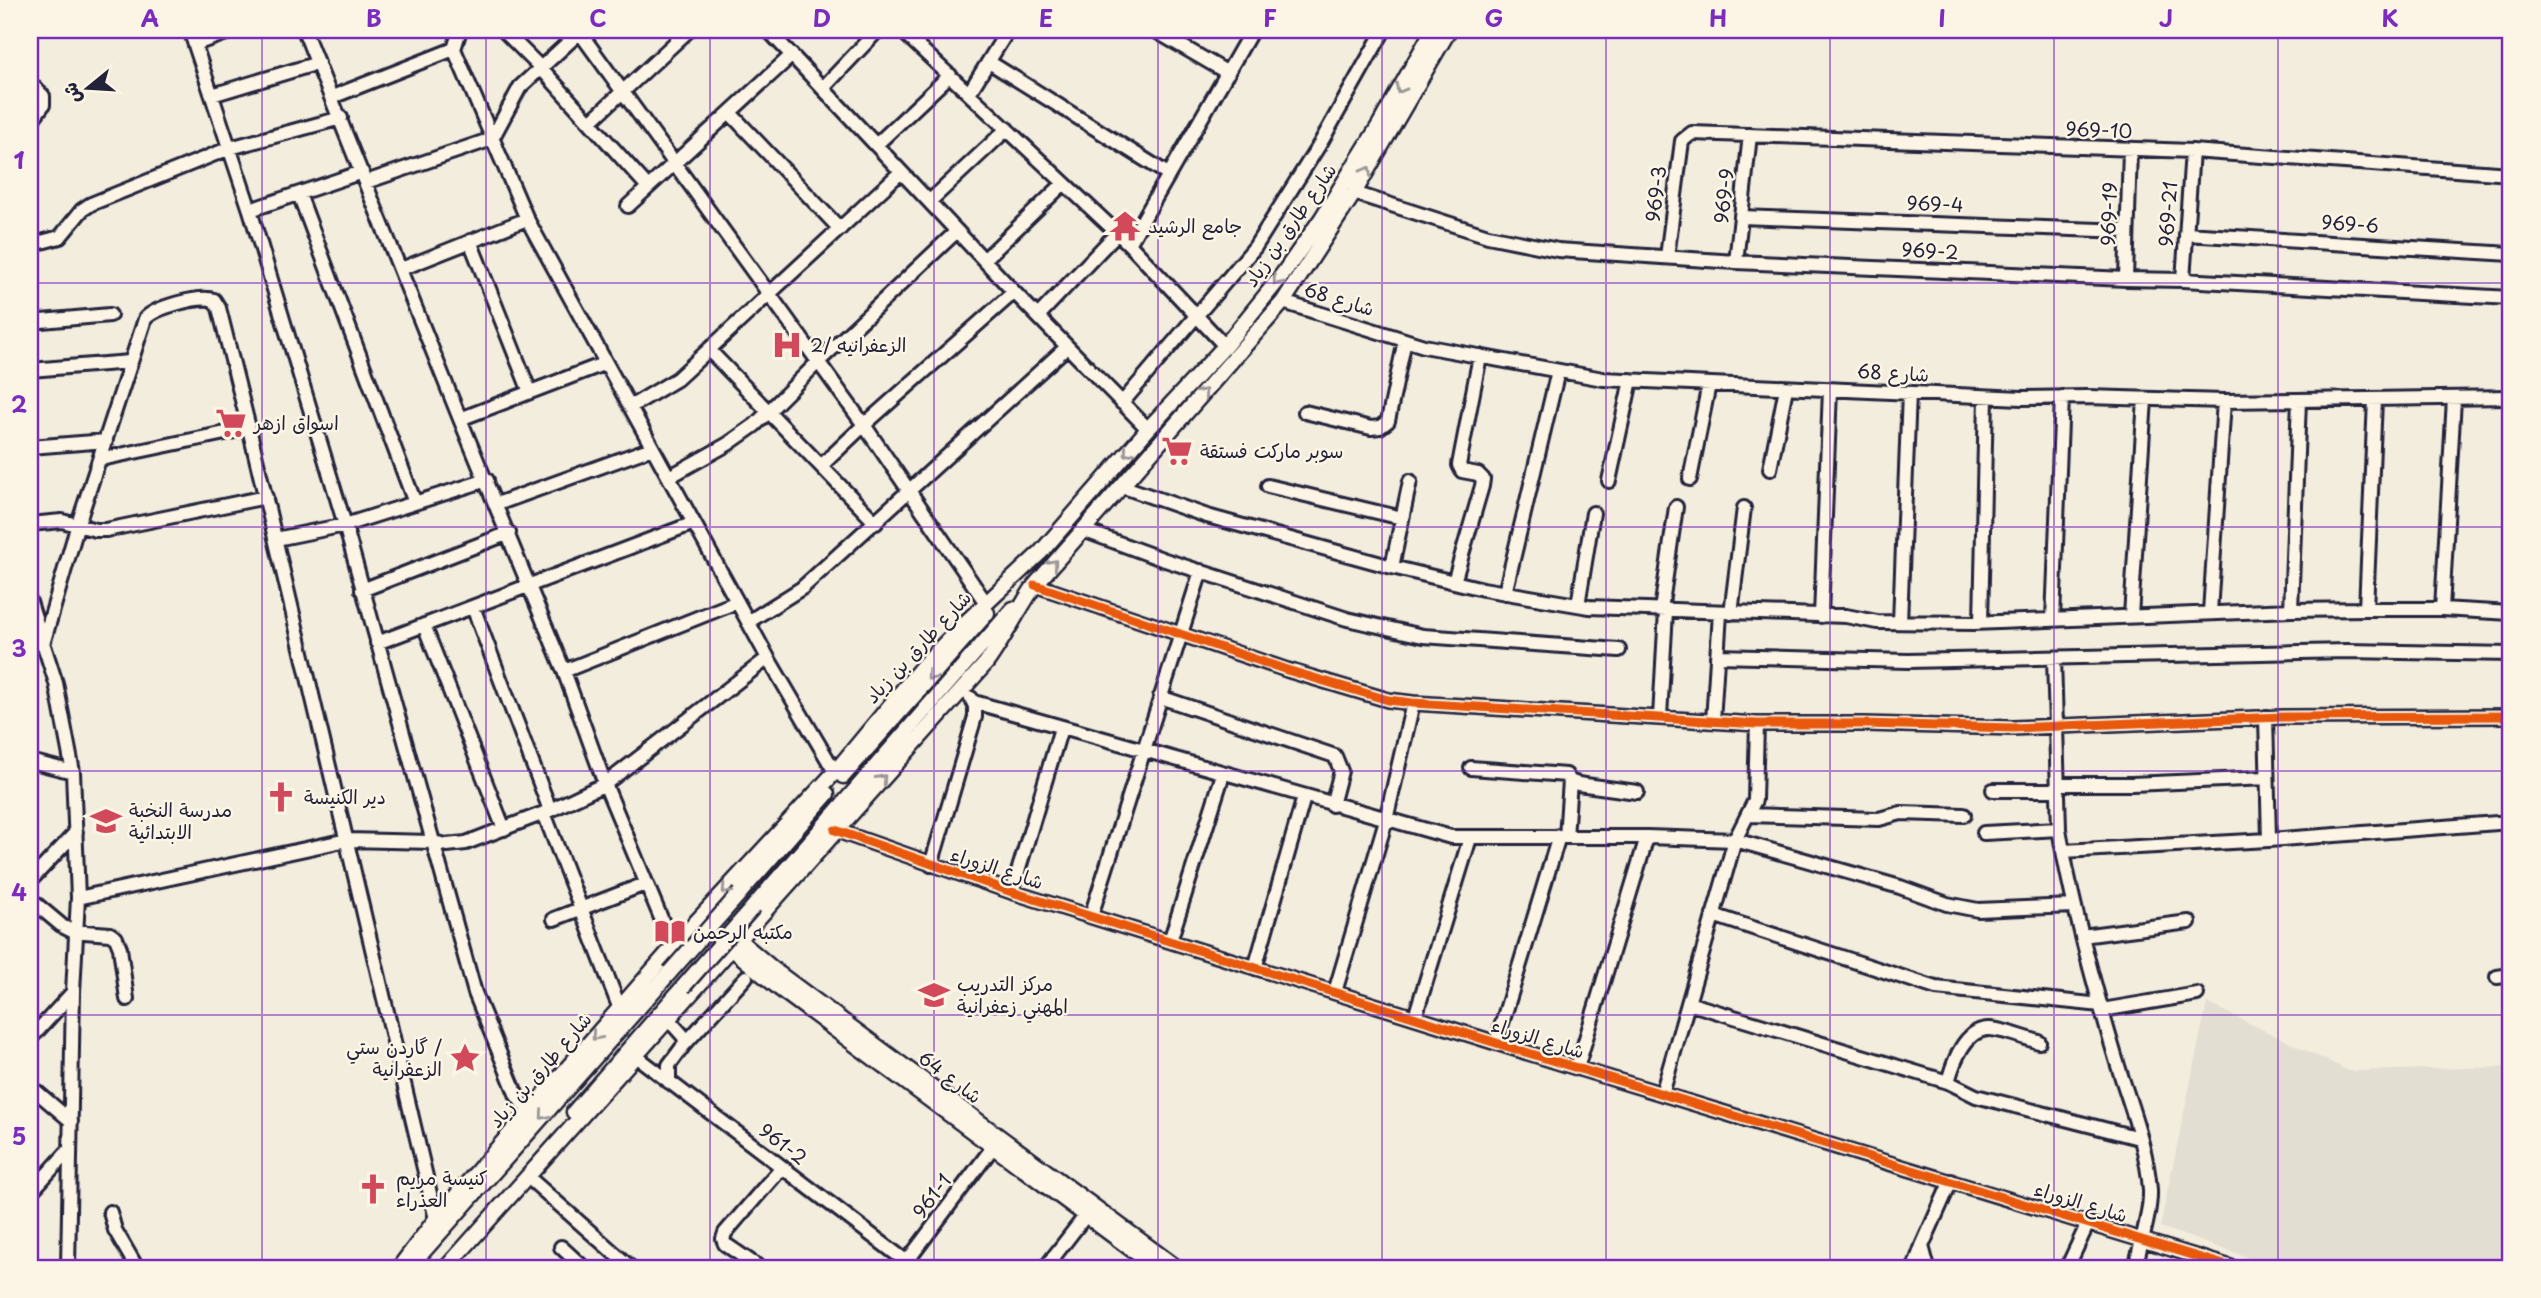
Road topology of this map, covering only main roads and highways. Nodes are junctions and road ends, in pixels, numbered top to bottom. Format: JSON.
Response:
{"nodes":[{"id":1,"x":1433,"y":30,"type":"edge"},
{"id":2,"x":1449,"y":30,"type":"edge"},
{"id":3,"x":1041,"y":552,"type":"junction"},
{"id":4,"x":1035,"y":585,"type":"junction"},
{"id":5,"x":701,"y":916,"type":"junction"},
{"id":6,"x":735,"y":945,"type":"junction"},
{"id":7,"x":399,"y":1268,"type":"edge"},
{"id":8,"x":408,"y":1268,"type":"edge"},
{"id":9,"x":437,"y":1268,"type":"edge"},
{"id":10,"x":446,"y":1268,"type":"edge"},
{"id":11,"x":1157,"y":1268,"type":"edge"},
{"id":12,"x":1177,"y":1268,"type":"edge"}],
"edges":[{"from":1,"to":3,"type":"main road","name":"شارع طارق بن زياد","one_way":true},
{"from":4,"to":2,"type":"main road","name":"شارع طارق بن زياد","one_way":true},
{"from":3,"to":5,"type":"main road","name":"شارع طارق بن زياد","one_way":true},
{"from":3,"to":8,"type":"main road","one_way":true,"bridge":true},
{"from":6,"to":4,"type":"main road","name":"شارع طارق بن زياد","one_way":true},
{"from":4,"to":9,"type":"main road","bridge":true},
{"from":5,"to":6,"type":"main road","name":"شارع 64"},
{"from":5,"to":7,"type":"main road","name":"شارع طارق بن زياد","one_way":true},
{"from":6,"to":10,"type":"main road","name":"شارع طارق بن زياد"},
{"from":6,"to":11,"type":"main road","name":"شارع 64"},
{"from":6,"to":12,"type":"main road","name":"شارع 64"}]}
